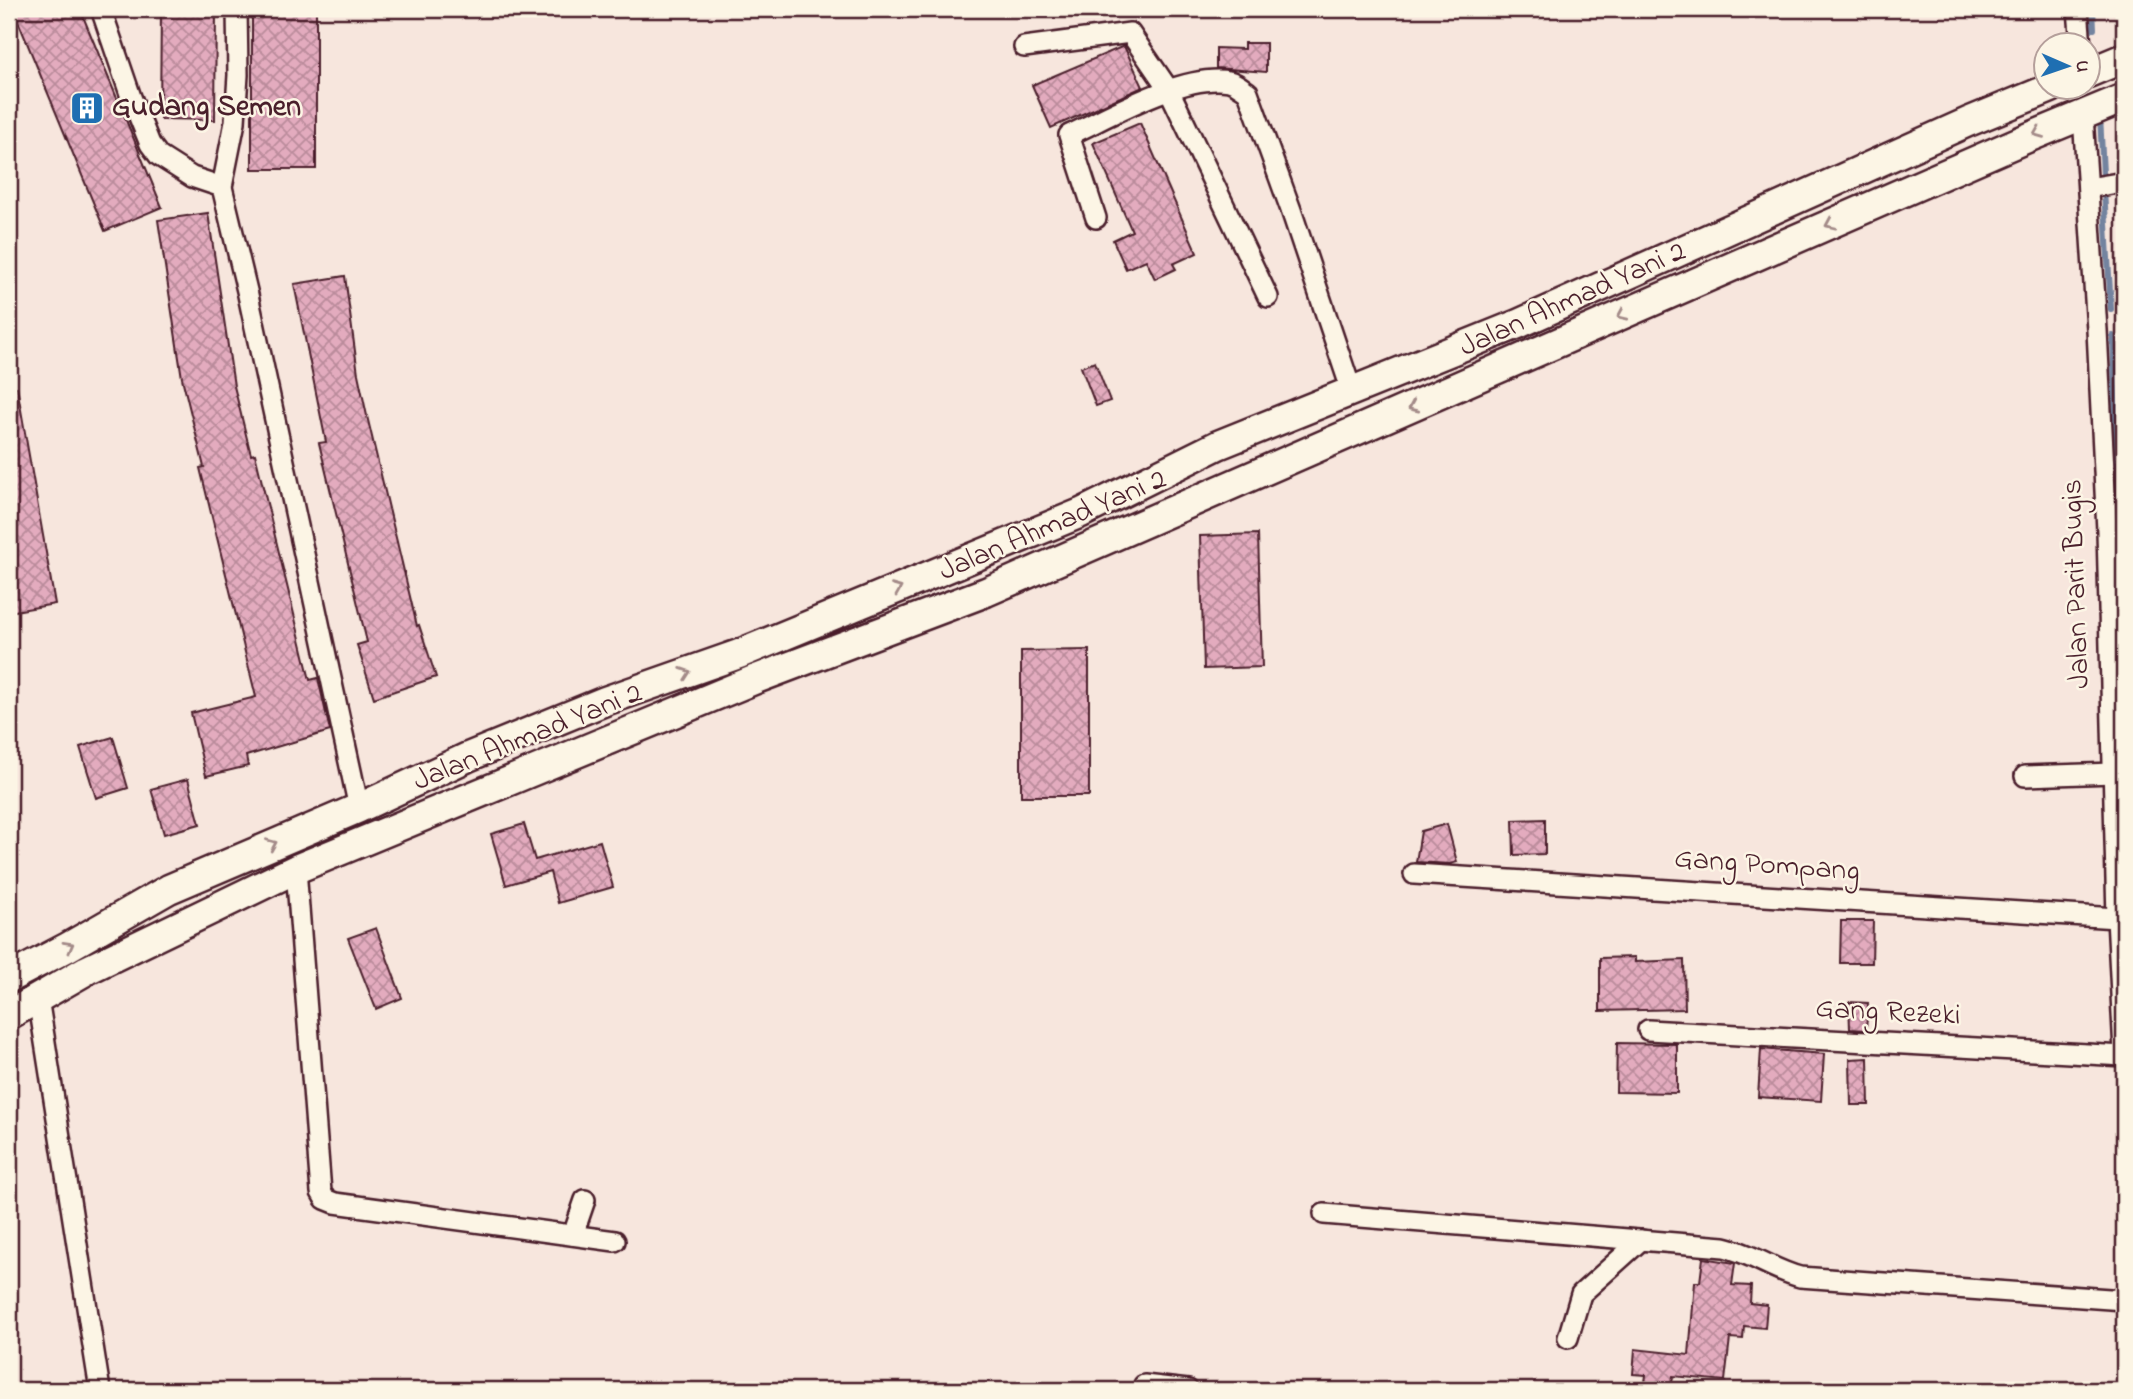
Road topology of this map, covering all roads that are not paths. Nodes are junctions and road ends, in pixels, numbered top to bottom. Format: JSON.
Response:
{"nodes":[{"id":1,"x":101,"y":9,"type":"edge"},
{"id":2,"x":237,"y":9,"type":"edge"},
{"id":3,"x":2078,"y":9,"type":"edge"},
{"id":4,"x":2080,"y":32,"type":"edge"},
{"id":5,"x":1024,"y":47,"type":"dead end"},
{"id":6,"x":2124,"y":58,"type":"edge"},
{"id":7,"x":2102,"y":67,"type":"edge"},
{"id":8,"x":1169,"y":90,"type":"junction"},
{"id":9,"x":2032,"y":96,"type":"edge"},
{"id":10,"x":2124,"y":98,"type":"edge"},
{"id":11,"x":2083,"y":116,"type":"junction"},
{"id":12,"x":2124,"y":182,"type":"edge"},
{"id":13,"x":222,"y":187,"type":"junction"},
{"id":14,"x":2088,"y":188,"type":"junction"},
{"id":15,"x":1786,"y":205,"type":"junction"},
{"id":16,"x":1096,"y":218,"type":"dead end"},
{"id":17,"x":1797,"y":238,"type":"junction"},
{"id":18,"x":1268,"y":297,"type":"dead end"},
{"id":19,"x":1352,"y":393,"type":"junction"},
{"id":20,"x":2117,"y":678,"type":"edge"},
{"id":21,"x":2115,"y":773,"type":"junction"},
{"id":22,"x":2025,"y":776,"type":"dead end"},
{"id":23,"x":359,"y":808,"type":"junction"},
{"id":24,"x":296,"y":869,"type":"junction"},
{"id":25,"x":1414,"y":874,"type":"dead end"},
{"id":26,"x":2117,"y":918,"type":"junction"},
{"id":27,"x":9,"y":978,"type":"edge"},
{"id":28,"x":38,"y":998,"type":"junction"},
{"id":29,"x":9,"y":1015,"type":"edge"},
{"id":30,"x":1648,"y":1030,"type":"dead end"},
{"id":31,"x":2124,"y":1054,"type":"edge"},
{"id":32,"x":585,"y":1200,"type":"dead end"},
{"id":33,"x":1324,"y":1214,"type":"dead end"},
{"id":34,"x":573,"y":1235,"type":"junction"},
{"id":35,"x":1641,"y":1240,"type":"junction"},
{"id":36,"x":615,"y":1241,"type":"dead end"},
{"id":37,"x":2124,"y":1300,"type":"edge"},
{"id":38,"x":1568,"y":1339,"type":"dead end"},
{"id":39,"x":1144,"y":1385,"type":"dead end"},
{"id":40,"x":100,"y":1390,"type":"edge"},
{"id":41,"x":1188,"y":1390,"type":"edge"}],
"edges":[{"from":1,"to":13,"type":"street"},
{"from":2,"to":13,"type":"street"},
{"from":3,"to":4,"type":"street"},
{"from":5,"to":8,"type":"street"},
{"from":6,"to":7,"type":"highway"},
{"from":8,"to":16,"type":"street"},
{"from":8,"to":18,"type":"street"},
{"from":8,"to":19,"type":"street"},
{"from":9,"to":15,"type":"highway","name":"Jalan Ahmad Yani 2"},
{"from":10,"to":11,"type":"highway","name":"Jalan Ahmad Yani 2"},
{"from":11,"to":14,"type":"street","name":"Jalan Parit Bugis"},
{"from":11,"to":17,"type":"highway","name":"Jalan Ahmad Yani 2","one_way":true},
{"from":12,"to":14,"type":"street"},
{"from":13,"to":23,"type":"street"},
{"from":14,"to":20,"type":"street","name":"Jalan Parit Bugis"},
{"from":15,"to":17,"type":"highway"},
{"from":15,"to":19,"type":"highway","name":"Jalan Ahmad Yani 2"},
{"from":17,"to":24,"type":"highway","name":"Jalan Ahmad Yani 2","one_way":true},
{"from":23,"to":19,"type":"highway","name":"Jalan Ahmad Yani 2","one_way":true},
{"from":20,"to":21,"type":"street","name":"Jalan Parit Bugis"},
{"from":21,"to":22,"type":"street"},
{"from":21,"to":26,"type":"street","name":"Jalan Parit Bugis"},
{"from":27,"to":23,"type":"highway","name":"Jalan Ahmad Yani 2","one_way":true},
{"from":24,"to":28,"type":"highway","name":"Jalan Ahmad Yani 2"},
{"from":24,"to":34,"type":"street"},
{"from":25,"to":26,"type":"street","name":"Gang Pompang"},
{"from":26,"to":31,"type":"street","name":"Jalan Parit Bugis"},
{"from":28,"to":29,"type":"highway","name":"Jalan Ahmad Yani 2"},
{"from":28,"to":40,"type":"street"},
{"from":30,"to":31,"type":"street","name":"Gang Rezeki"},
{"from":32,"to":34,"type":"street"},
{"from":33,"to":35,"type":"street"},
{"from":34,"to":36,"type":"street"},
{"from":35,"to":37,"type":"street"},
{"from":35,"to":38,"type":"street"},
{"from":39,"to":41,"type":"street"}]}
